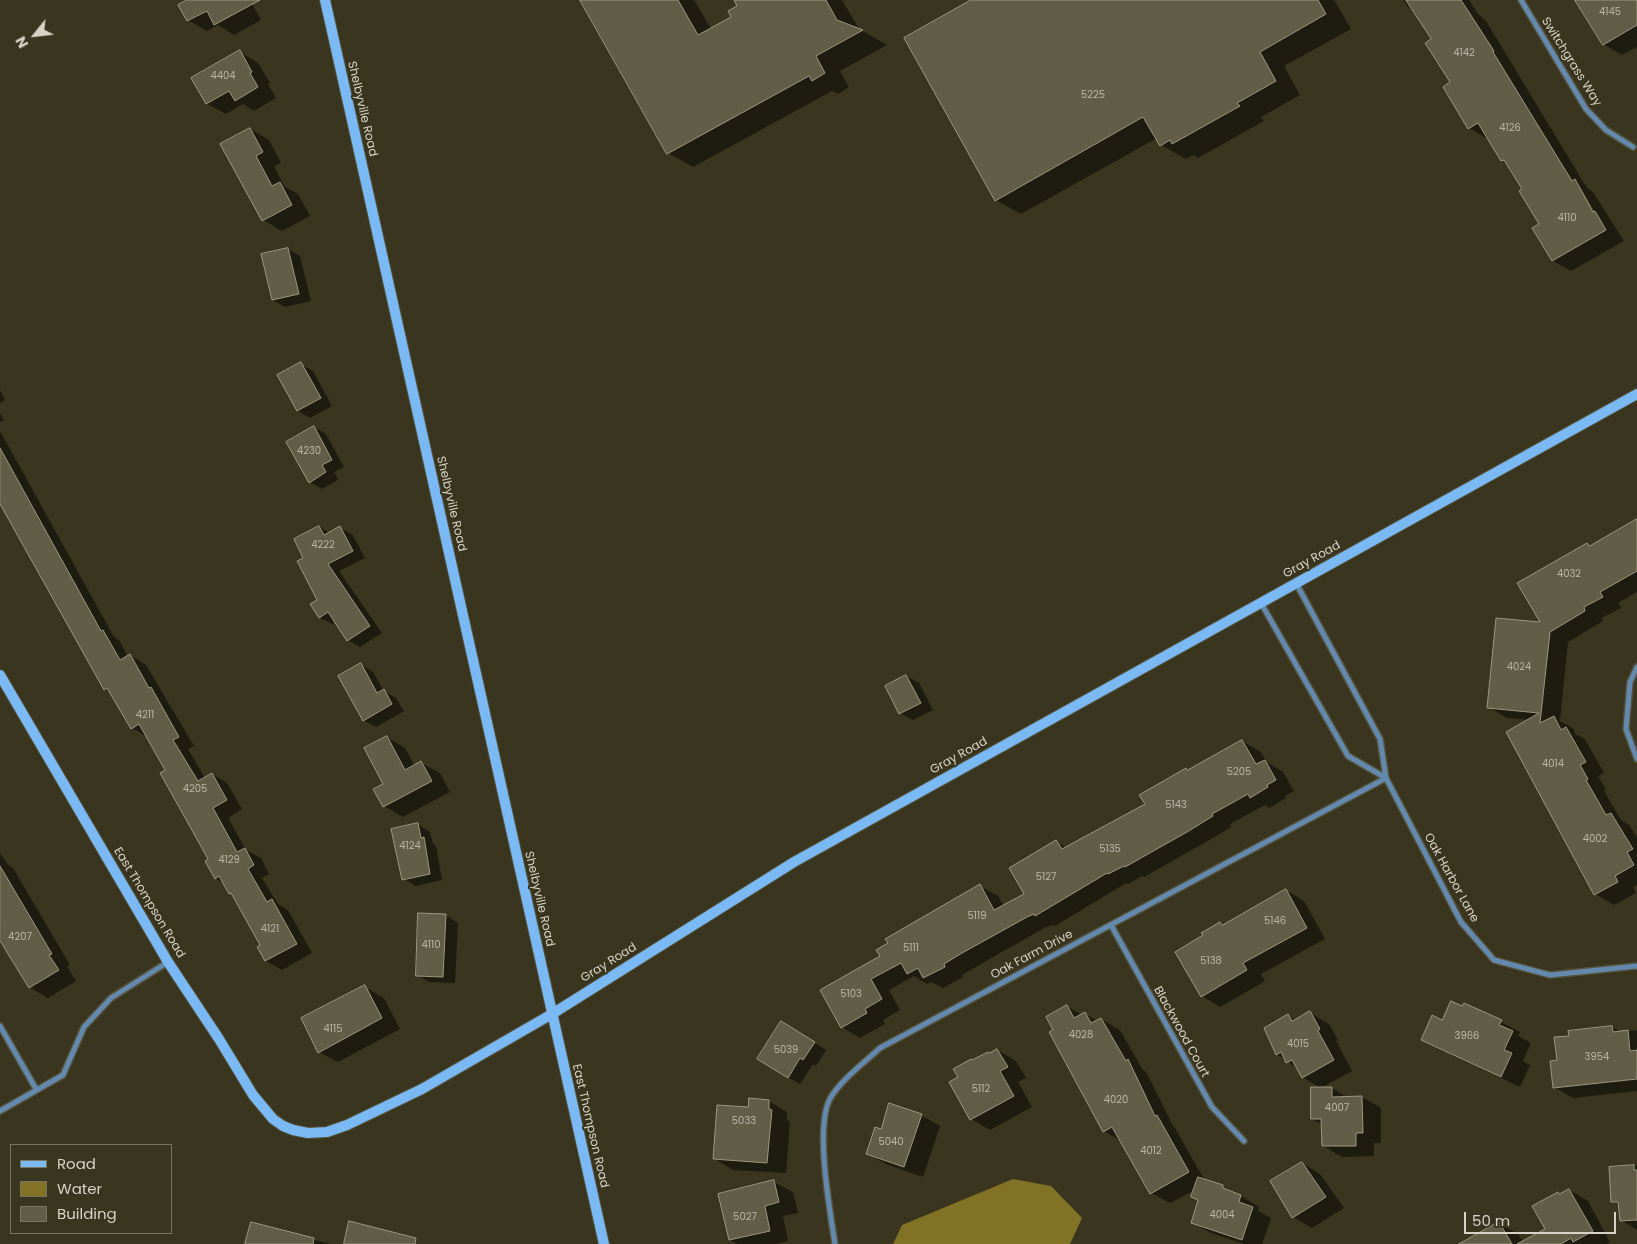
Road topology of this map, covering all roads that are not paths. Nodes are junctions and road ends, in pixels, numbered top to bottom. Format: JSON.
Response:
{"nodes":[{"id":1,"x":325,"y":0,"type":"edge"},
{"id":2,"x":1521,"y":0,"type":"edge"},
{"id":3,"x":1633,"y":147,"type":"dead end"},
{"id":4,"x":1637,"y":394,"type":"edge"},
{"id":5,"x":1296,"y":583,"type":"junction"},
{"id":6,"x":1261,"y":602,"type":"junction"},
{"id":7,"x":1637,"y":667,"type":"edge"},
{"id":8,"x":0,"y":675,"type":"edge"},
{"id":9,"x":1637,"y":759,"type":"edge"},
{"id":10,"x":1386,"y":778,"type":"junction"},
{"id":11,"x":1111,"y":925,"type":"junction"},
{"id":12,"x":168,"y":962,"type":"junction"},
{"id":13,"x":1637,"y":966,"type":"edge"},
{"id":14,"x":552,"y":1014,"type":"junction"},
{"id":15,"x":0,"y":1026,"type":"edge"},
{"id":16,"x":36,"y":1090,"type":"junction"},
{"id":17,"x":0,"y":1111,"type":"edge"},
{"id":18,"x":293,"y":1130,"type":"joint"},
{"id":19,"x":1244,"y":1141,"type":"dead end"},
{"id":20,"x":604,"y":1244,"type":"edge"},
{"id":21,"x":835,"y":1244,"type":"edge"}],
"edges":[{"from":1,"to":14,"type":"main road","name":"Shelbyville Road"},
{"from":2,"to":3,"type":"street","name":"Switchgrass Way"},
{"from":4,"to":5,"type":"main road","name":"Gray Road"},
{"from":5,"to":6,"type":"main road","name":"Gray Road"},
{"from":5,"to":10,"type":"street","name":"Oak Harbor Lane"},
{"from":6,"to":10,"type":"street"},
{"from":6,"to":14,"type":"main road","name":"Gray Road"},
{"from":7,"to":9,"type":"street"},
{"from":8,"to":12,"type":"main road","name":"East Thompson Road"},
{"from":10,"to":11,"type":"street","name":"Oak Farm Drive"},
{"from":10,"to":13,"type":"street","name":"Oak Harbor Lane"},
{"from":11,"to":19,"type":"street","name":"Blackwood Court"},
{"from":11,"to":21,"type":"street","name":"Oak Farm Drive"},
{"from":12,"to":16,"type":"street"},
{"from":12,"to":18,"type":"main road","name":"East Thompson Road"},
{"from":14,"to":18,"type":"main road","name":"Gray Road"},
{"from":14,"to":20,"type":"main road","name":"East Thompson Road"},
{"from":15,"to":16,"type":"street"},
{"from":16,"to":17,"type":"street"}]}
